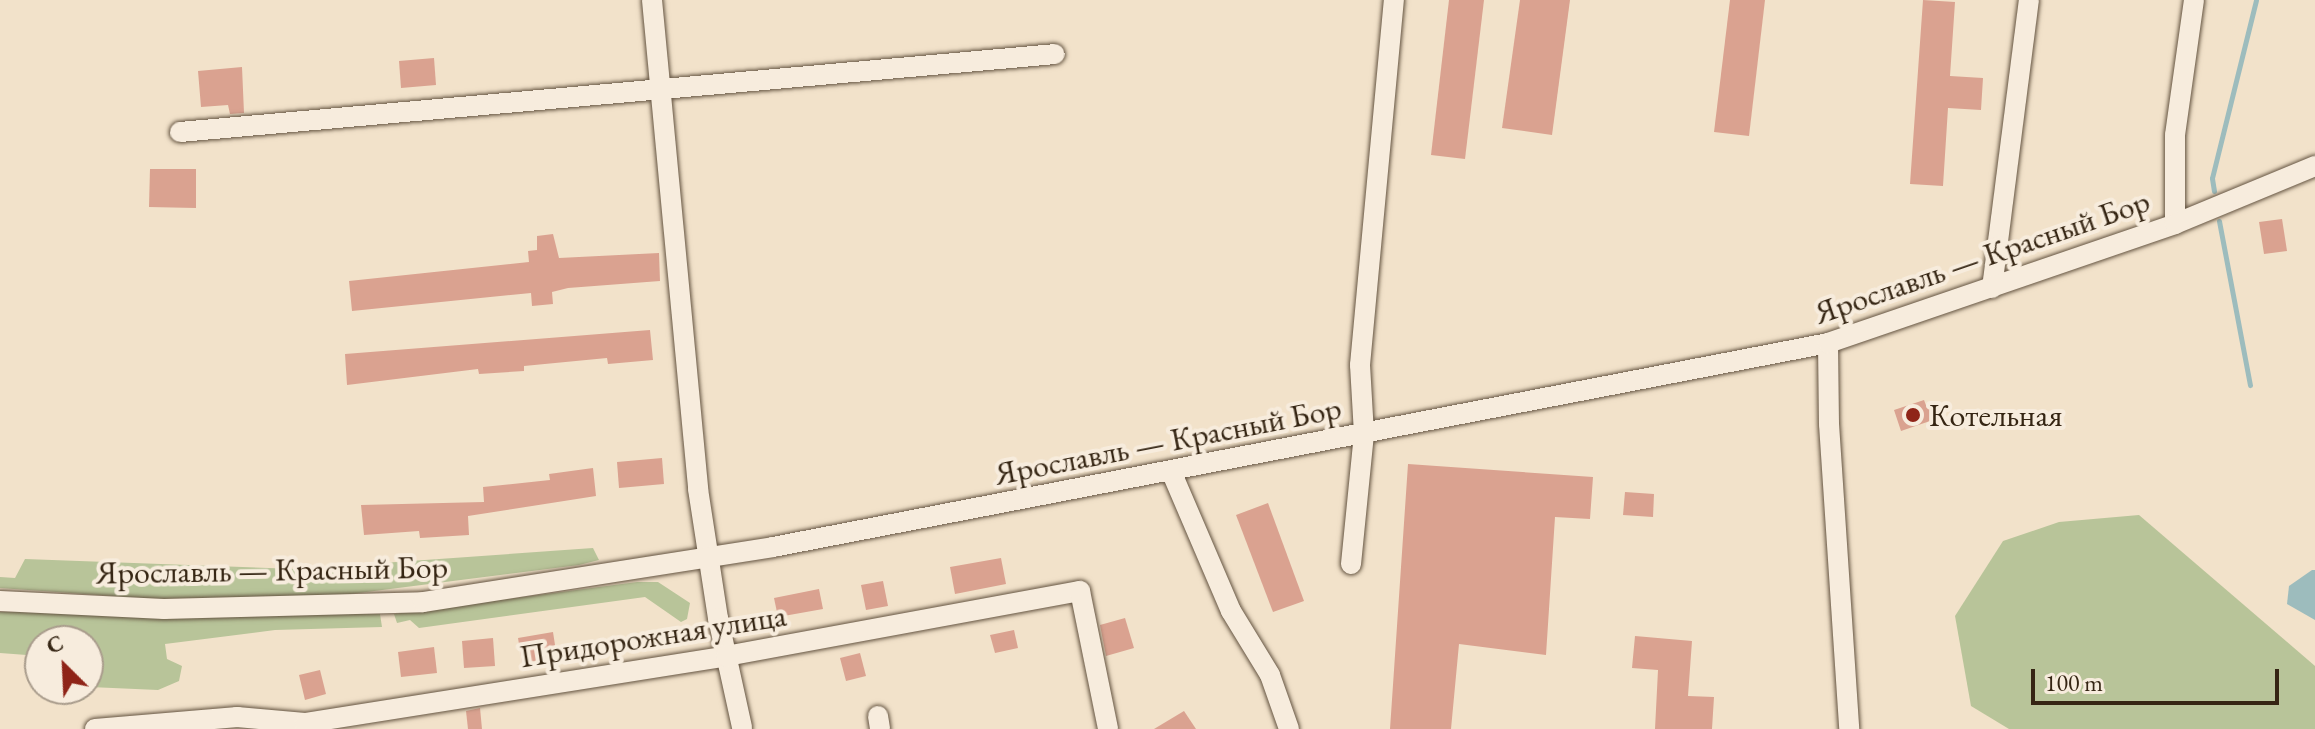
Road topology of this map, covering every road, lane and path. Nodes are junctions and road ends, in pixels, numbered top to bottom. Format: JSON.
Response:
{"nodes":[{"id":1,"x":652,"y":0,"type":"edge"},
{"id":2,"x":1394,"y":0,"type":"edge"},
{"id":3,"x":2029,"y":0,"type":"edge"},
{"id":4,"x":2194,"y":0,"type":"edge"},
{"id":5,"x":1055,"y":54,"type":"dead end"},
{"id":6,"x":660,"y":87,"type":"junction"},
{"id":7,"x":180,"y":132,"type":"dead end"},
{"id":8,"x":2315,"y":166,"type":"edge"},
{"id":9,"x":2175,"y":224,"type":"junction"},
{"id":10,"x":1992,"y":288,"type":"junction"},
{"id":11,"x":1828,"y":343,"type":"junction"},
{"id":12,"x":1364,"y":434,"type":"junction"},
{"id":13,"x":1171,"y":471,"type":"junction"},
{"id":14,"x":708,"y":557,"type":"junction"},
{"id":15,"x":1351,"y":564,"type":"dead end"},
{"id":16,"x":0,"y":601,"type":"edge"},
{"id":17,"x":726,"y":656,"type":"junction"},
{"id":18,"x":742,"y":727,"type":"dead end"},
{"id":19,"x":95,"y":729,"type":"edge"},
{"id":20,"x":1108,"y":729,"type":"edge"},
{"id":21,"x":1289,"y":729,"type":"edge"},
{"id":22,"x":1849,"y":729,"type":"edge"}],
"edges":[{"from":1,"to":6,"type":"street"},
{"from":2,"to":12,"type":"street"},
{"from":3,"to":10,"type":"street"},
{"from":4,"to":9,"type":"street"},
{"from":5,"to":6,"type":"street"},
{"from":6,"to":7,"type":"street"},
{"from":6,"to":14,"type":"street"},
{"from":8,"to":9,"type":"street","name":"Ярославль — Красный Бор"},
{"from":9,"to":10,"type":"street","name":"Ярославль — Красный Бор"},
{"from":10,"to":11,"type":"street","name":"Ярославль — Красный Бор"},
{"from":11,"to":12,"type":"street","name":"Ярославль — Красный Бор"},
{"from":11,"to":22,"type":"street"},
{"from":12,"to":13,"type":"street","name":"Ярославль — Красный Бор"},
{"from":12,"to":15,"type":"street"},
{"from":13,"to":14,"type":"street","name":"Ярославль — Красный Бор"},
{"from":13,"to":21,"type":"street"},
{"from":14,"to":16,"type":"street","name":"Ярославль — Красный Бор"},
{"from":14,"to":17,"type":"street"},
{"from":17,"to":18,"type":"street"},
{"from":17,"to":19,"type":"street","name":"Придорожная улица"},
{"from":17,"to":20,"type":"street","name":"Придорожная улица"}]}
